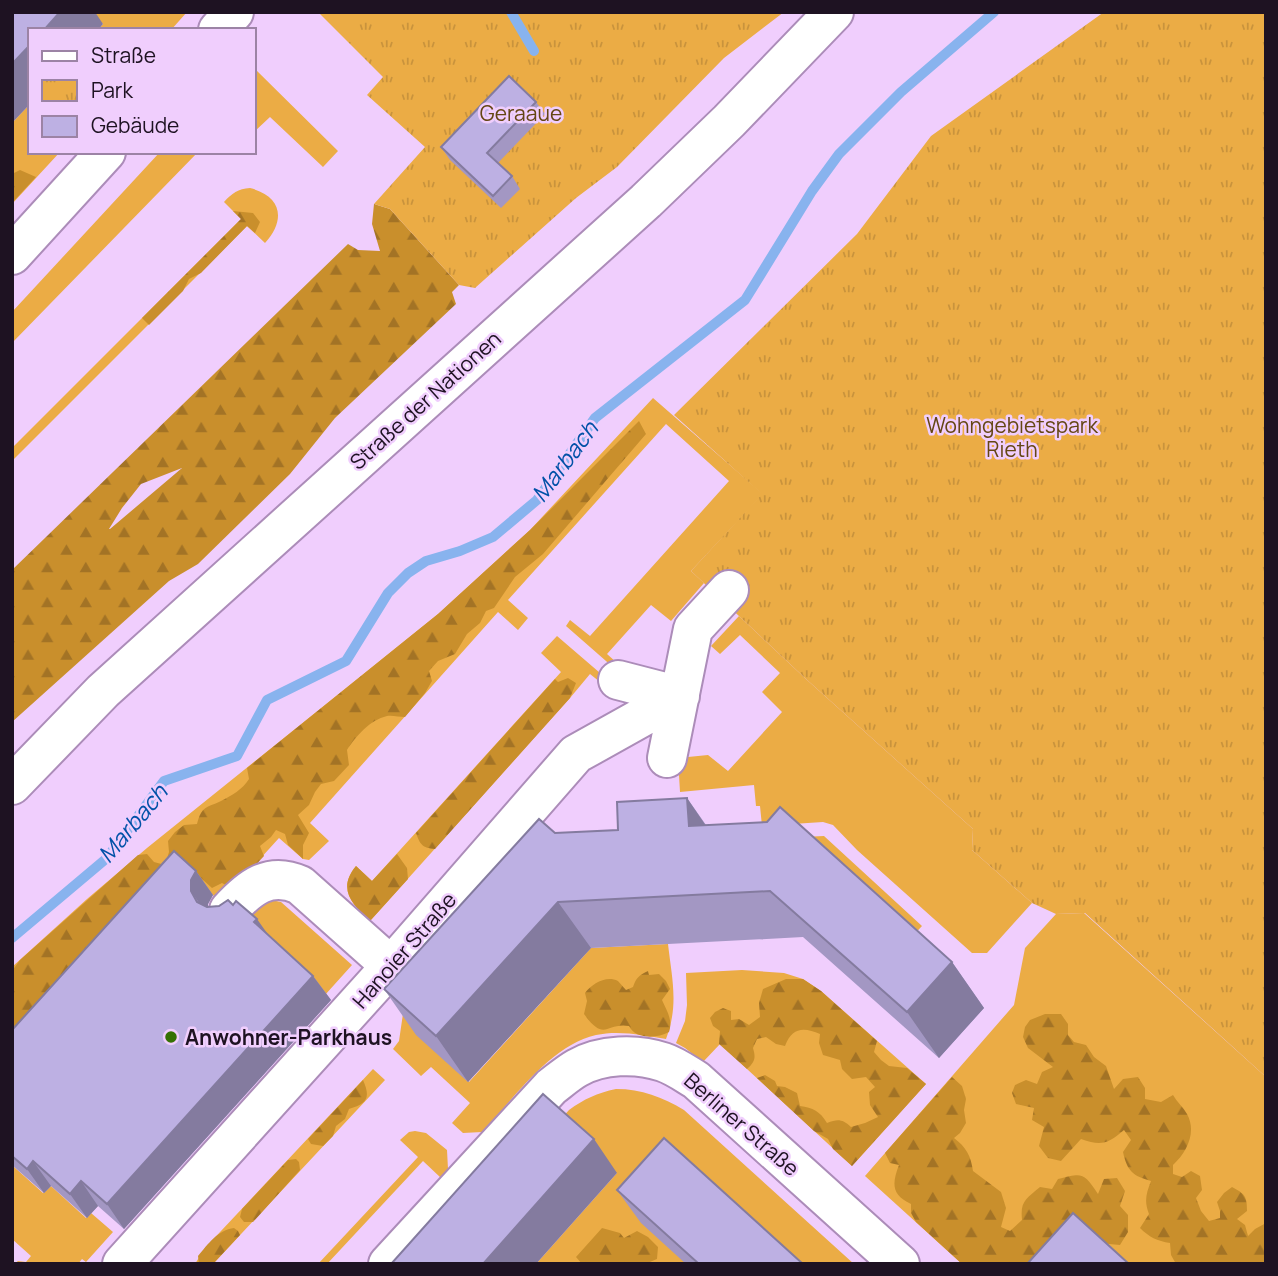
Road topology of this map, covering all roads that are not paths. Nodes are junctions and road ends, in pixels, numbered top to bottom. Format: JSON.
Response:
{"nodes":[{"id":1,"x":234,"y":12,"type":"edge"},
{"id":2,"x":834,"y":12,"type":"edge"},
{"id":3,"x":220,"y":28,"type":"edge"},
{"id":4,"x":104,"y":154,"type":"edge"},
{"id":5,"x":12,"y":255,"type":"edge"},
{"id":6,"x":729,"y":590,"type":"dead end"},
{"id":7,"x":618,"y":680,"type":"dead end"},
{"id":8,"x":680,"y":696,"type":"junction"},
{"id":9,"x":667,"y":758,"type":"dead end"},
{"id":10,"x":12,"y":785,"type":"edge"},
{"id":11,"x":229,"y":910,"type":"edge"},
{"id":12,"x":391,"y":966,"type":"junction"},
{"id":13,"x":122,"y":1264,"type":"edge"},
{"id":14,"x":388,"y":1264,"type":"edge"},
{"id":15,"x":900,"y":1264,"type":"edge"}],
"edges":[{"from":1,"to":3,"type":"street"},
{"from":2,"to":10,"type":"street","name":"Straße der Nationen"},
{"from":4,"to":5,"type":"street"},
{"from":6,"to":8,"type":"street"},
{"from":7,"to":8,"type":"street"},
{"from":8,"to":9,"type":"street"},
{"from":8,"to":12,"type":"street","name":"Hanoier Straße"},
{"from":11,"to":12,"type":"street"},
{"from":12,"to":13,"type":"street","name":"Hanoier Straße"},
{"from":14,"to":15,"type":"street","name":"Berliner Straße"}]}
